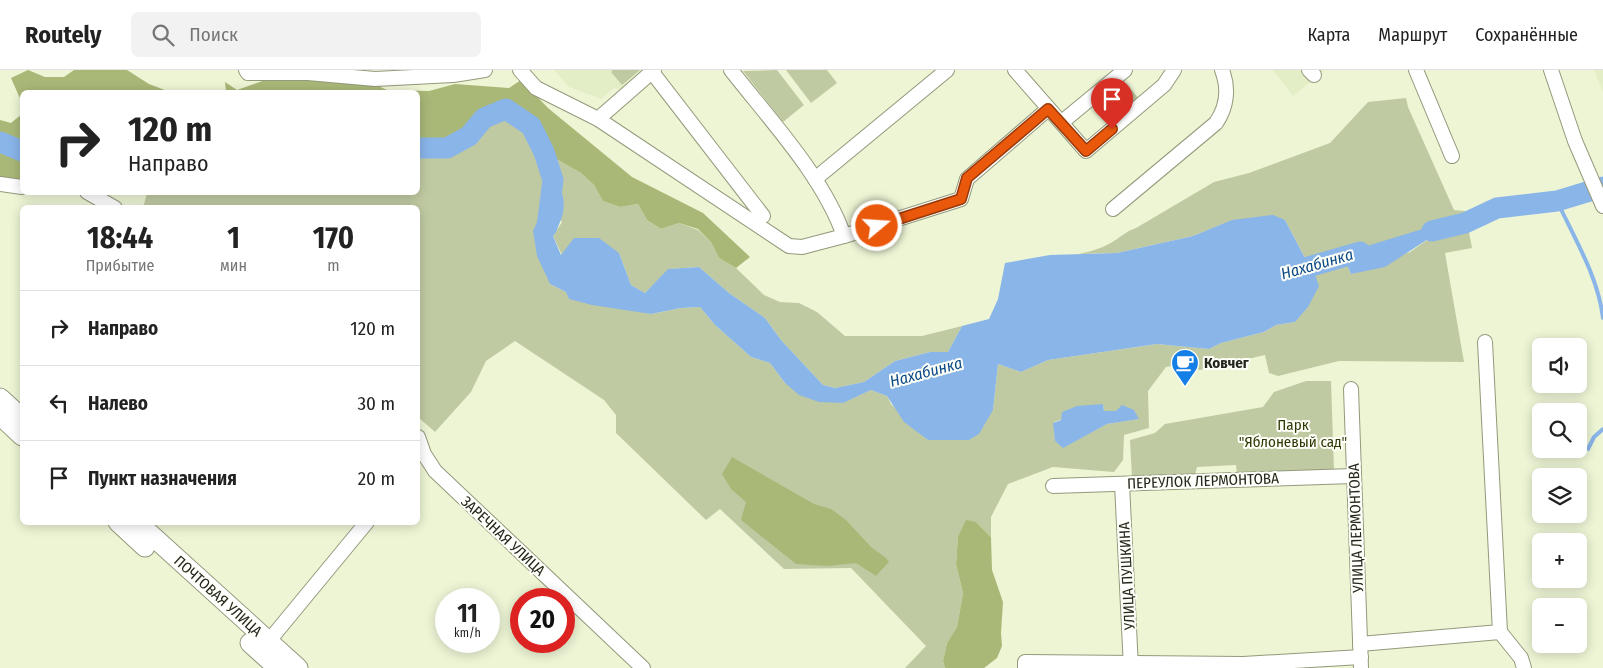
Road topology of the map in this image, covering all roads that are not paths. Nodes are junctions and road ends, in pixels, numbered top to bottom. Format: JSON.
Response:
{"nodes":[{"id":1,"x":246,"y":70,"type":"edge"},
{"id":2,"x":486,"y":70,"type":"edge"},
{"id":3,"x":520,"y":70,"type":"edge"},
{"id":4,"x":731,"y":70,"type":"edge"},
{"id":5,"x":947,"y":70,"type":"edge"},
{"id":6,"x":1015,"y":70,"type":"edge"},
{"id":7,"x":1125,"y":70,"type":"edge"},
{"id":8,"x":1174,"y":70,"type":"edge"},
{"id":9,"x":1222,"y":70,"type":"edge"},
{"id":10,"x":1416,"y":70,"type":"edge"},
{"id":11,"x":1551,"y":70,"type":"edge"},
{"id":12,"x":653,"y":71,"type":"edge"},
{"id":13,"x":1048,"y":109,"type":"junction"},
{"id":14,"x":598,"y":119,"type":"junction"},
{"id":15,"x":1062,"y":122,"type":"junction"},
{"id":16,"x":1452,"y":156,"type":"dead end"},
{"id":17,"x":815,"y":179,"type":"junction"},
{"id":18,"x":0,"y":184,"type":"edge"},
{"id":19,"x":20,"y":187,"type":"edge"},
{"id":20,"x":92,"y":195,"type":"edge"},
{"id":21,"x":110,"y":205,"type":"edge"},
{"id":22,"x":1603,"y":206,"type":"edge"},
{"id":23,"x":1113,"y":209,"type":"dead end"},
{"id":24,"x":763,"y":216,"type":"dead end"},
{"id":25,"x":844,"y":236,"type":"junction"},
{"id":26,"x":1485,"y":342,"type":"dead end"},
{"id":27,"x":1350,"y":389,"type":"dead end"},
{"id":28,"x":0,"y":398,"type":"edge"},
{"id":29,"x":0,"y":415,"type":"edge"},
{"id":30,"x":20,"y":416,"type":"edge"},
{"id":31,"x":20,"y":434,"type":"edge"},
{"id":32,"x":421,"y":458,"type":"edge"},
{"id":33,"x":1354,"y":476,"type":"junction"},
{"id":34,"x":1122,"y":484,"type":"junction"},
{"id":35,"x":1054,"y":486,"type":"dead end"},
{"id":36,"x":121,"y":525,"type":"edge"},
{"id":37,"x":140,"y":525,"type":"edge"},
{"id":38,"x":365,"y":525,"type":"edge"},
{"id":39,"x":1500,"y":632,"type":"junction"},
{"id":40,"x":268,"y":642,"type":"junction"},
{"id":41,"x":1361,"y":656,"type":"edge"},
{"id":42,"x":1025,"y":665,"type":"edge"},
{"id":43,"x":1131,"y":666,"type":"edge"},
{"id":44,"x":1243,"y":666,"type":"edge"},
{"id":45,"x":278,"y":668,"type":"edge"},
{"id":46,"x":298,"y":668,"type":"edge"},
{"id":47,"x":643,"y":668,"type":"edge"},
{"id":48,"x":1524,"y":668,"type":"edge"}],
"edges":[{"from":1,"to":2,"type":"street"},
{"from":3,"to":14,"type":"street"},
{"from":4,"to":17,"type":"street"},
{"from":5,"to":17,"type":"street"},
{"from":6,"to":13,"type":"street"},
{"from":7,"to":15,"type":"street"},
{"from":8,"to":15,"type":"street"},
{"from":9,"to":23,"type":"street"},
{"from":10,"to":16,"type":"street"},
{"from":11,"to":22,"type":"street"},
{"from":12,"to":14,"type":"street"},
{"from":12,"to":24,"type":"street"},
{"from":13,"to":15,"type":"street"},
{"from":13,"to":25,"type":"street"},
{"from":14,"to":25,"type":"street"},
{"from":17,"to":25,"type":"street"},
{"from":18,"to":19,"type":"street"},
{"from":20,"to":21,"type":"street"},
{"from":26,"to":39,"type":"street"},
{"from":27,"to":33,"type":"street","name":"УЛИЦА ЛЕРМОНТОВА"},
{"from":28,"to":30,"type":"main road"},
{"from":29,"to":31,"type":"main road"},
{"from":32,"to":47,"type":"street","name":"ЗАРЕЧНАЯ УЛИЦА"},
{"from":33,"to":34,"type":"street","name":"ПЕРЕУЛОК ЛЕРМОНТОВА"},
{"from":33,"to":41,"type":"street","name":"УЛИЦА ЛЕРМОНТОВА"},
{"from":34,"to":35,"type":"street","name":"ПЕРЕУЛОК ЛЕРМОНТОВА"},
{"from":34,"to":43,"type":"street","name":"УЛИЦА ПУШКИНА"},
{"from":36,"to":45,"type":"main road","name":"ПОЧТОВАЯ УЛИЦА"},
{"from":37,"to":40,"type":"main road","name":"ПОЧТОВАЯ УЛИЦА"},
{"from":38,"to":40,"type":"street"},
{"from":39,"to":41,"type":"street"},
{"from":39,"to":48,"type":"street"},
{"from":40,"to":46,"type":"main road","name":"ПОЧТОВАЯ УЛИЦА"},
{"from":41,"to":44,"type":"street"},
{"from":42,"to":43,"type":"street"},
{"from":43,"to":44,"type":"street"}]}
